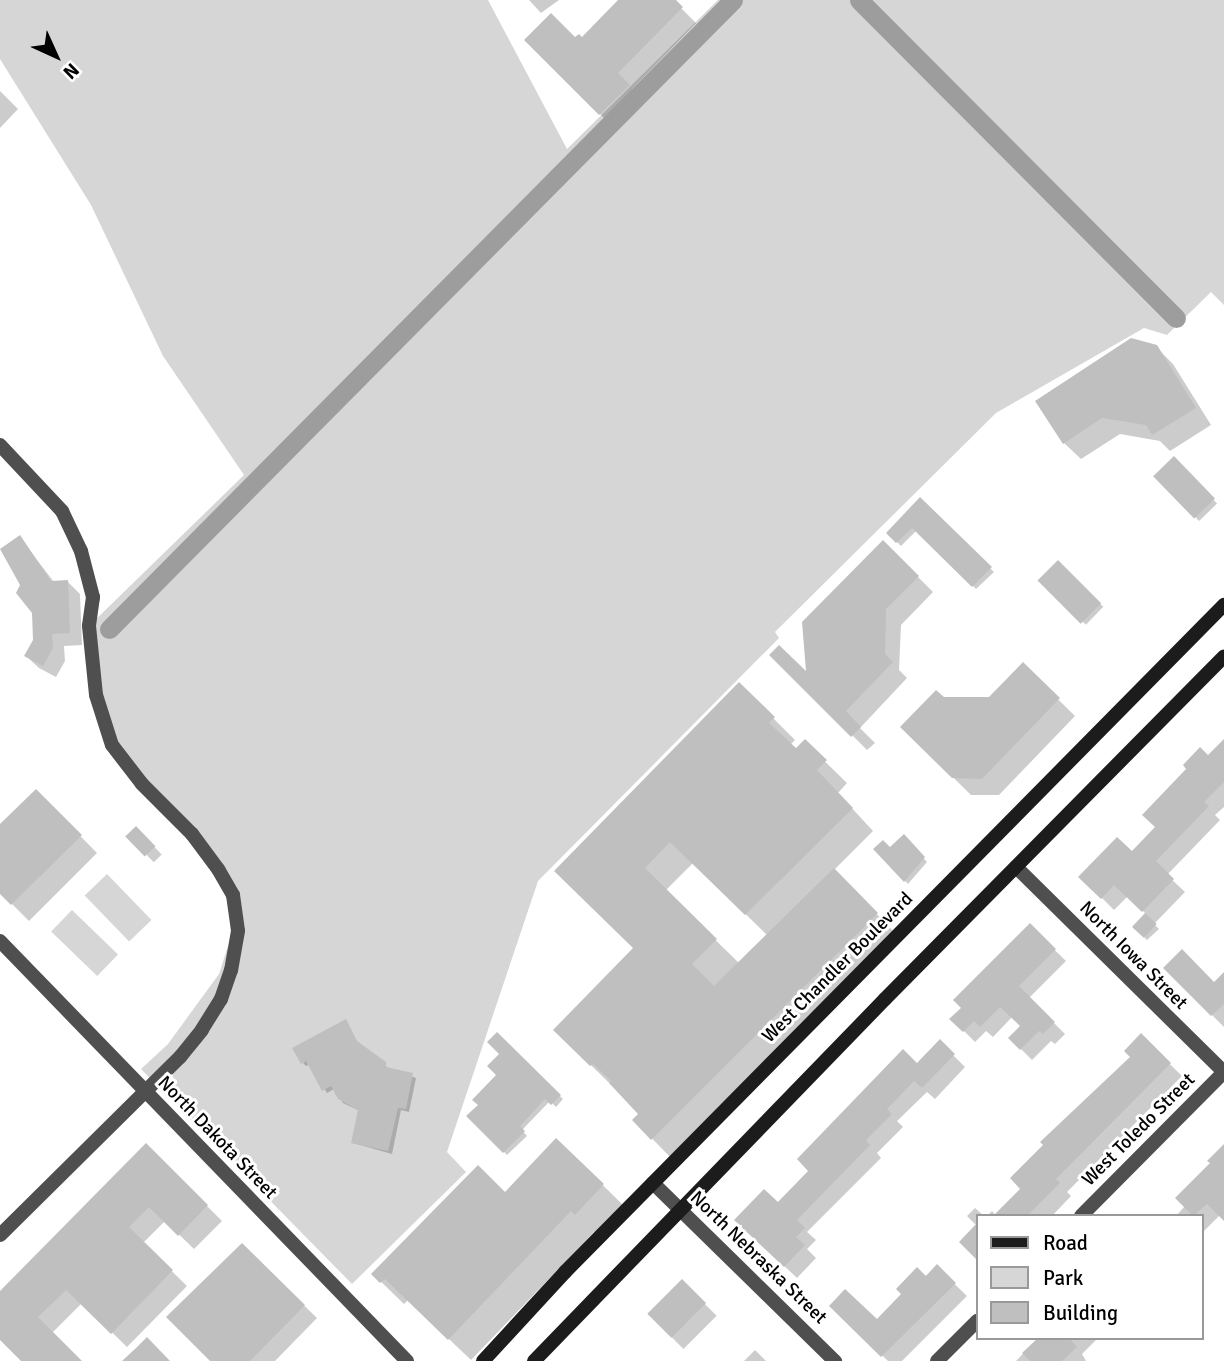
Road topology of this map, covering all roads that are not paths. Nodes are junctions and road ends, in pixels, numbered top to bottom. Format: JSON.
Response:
{"nodes":[{"id":1,"x":0,"y":445,"type":"edge"},
{"id":2,"x":1224,"y":605,"type":"edge"},
{"id":3,"x":1224,"y":657,"type":"edge"},
{"id":4,"x":1016,"y":867,"type":"junction"},
{"id":5,"x":0,"y":941,"type":"edge"},
{"id":6,"x":1224,"y":1072,"type":"edge"},
{"id":7,"x":144,"y":1091,"type":"junction"},
{"id":8,"x":653,"y":1183,"type":"junction"},
{"id":9,"x":681,"y":1211,"type":"junction"},
{"id":10,"x":1083,"y":1214,"type":"edge"},
{"id":11,"x":0,"y":1235,"type":"edge"},
{"id":12,"x":976,"y":1322,"type":"edge"},
{"id":13,"x":407,"y":1361,"type":"edge"},
{"id":14,"x":483,"y":1361,"type":"edge"},
{"id":15,"x":534,"y":1361,"type":"edge"},
{"id":16,"x":835,"y":1361,"type":"edge"},
{"id":17,"x":937,"y":1361,"type":"edge"}],
"edges":[{"from":1,"to":7,"type":"street"},
{"from":2,"to":8,"type":"main road","name":"West Chandler Boulevard"},
{"from":3,"to":4,"type":"main road"},
{"from":4,"to":6,"type":"street","name":"North Iowa Street"},
{"from":4,"to":9,"type":"main road"},
{"from":5,"to":7,"type":"street","name":"North Dakota Street"},
{"from":6,"to":10,"type":"street","name":"West Toledo Street"},
{"from":7,"to":11,"type":"street"},
{"from":7,"to":13,"type":"street","name":"North Dakota Street"},
{"from":8,"to":9,"type":"street","name":"North Nebraska Street"},
{"from":8,"to":14,"type":"main road","name":"West Chandler Boulevard"},
{"from":9,"to":15,"type":"main road"},
{"from":9,"to":16,"type":"street","name":"North Nebraska Street"},
{"from":12,"to":17,"type":"street"}]}
